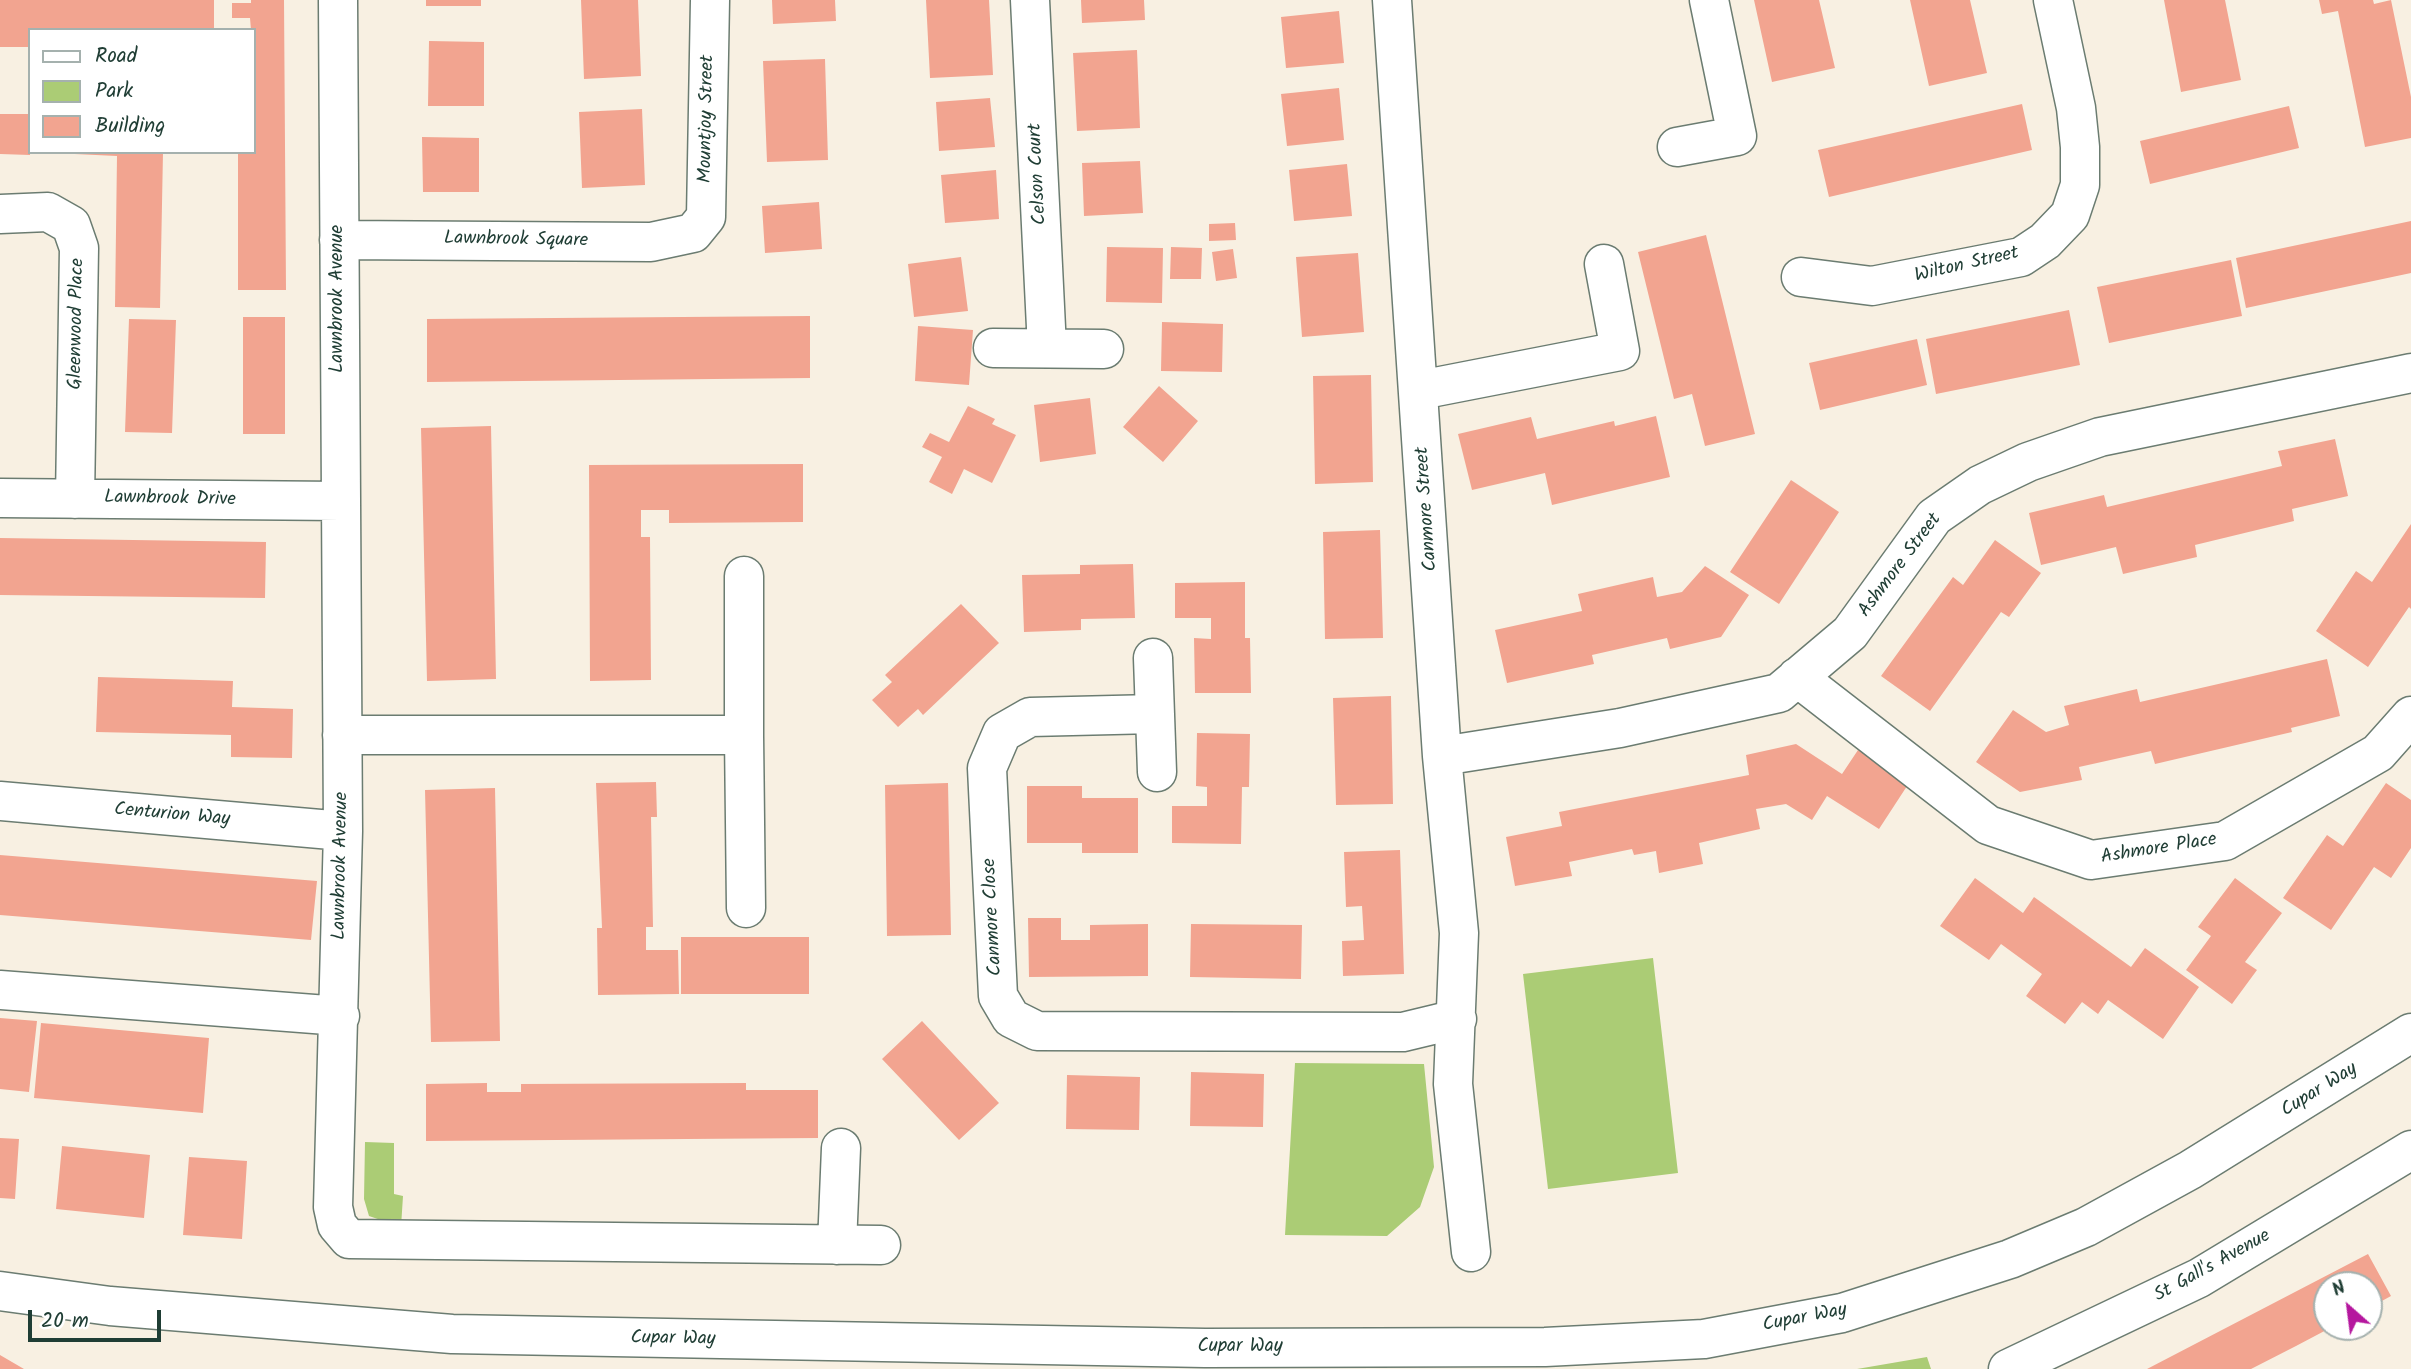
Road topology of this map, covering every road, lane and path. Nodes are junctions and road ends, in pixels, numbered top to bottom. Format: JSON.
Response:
{"nodes":[{"id":1,"x":338,"y":0,"type":"edge"},
{"id":2,"x":710,"y":0,"type":"edge"},
{"id":3,"x":1030,"y":0,"type":"edge"},
{"id":4,"x":1392,"y":0,"type":"edge"},
{"id":5,"x":1709,"y":0,"type":"edge"},
{"id":6,"x":2053,"y":0,"type":"edge"},
{"id":7,"x":1677,"y":147,"type":"dead end"},
{"id":8,"x":0,"y":214,"type":"edge"},
{"id":9,"x":693,"y":233,"type":"joint"},
{"id":10,"x":339,"y":240,"type":"junction"},
{"id":11,"x":1604,"y":264,"type":"dead end"},
{"id":12,"x":1801,"y":277,"type":"dead end"},
{"id":13,"x":993,"y":348,"type":"dead end"},
{"id":14,"x":1047,"y":348,"type":"junction"},
{"id":15,"x":1104,"y":349,"type":"dead end"},
{"id":16,"x":2411,"y":373,"type":"edge"},
{"id":17,"x":1420,"y":390,"type":"junction"},
{"id":18,"x":0,"y":498,"type":"edge"},
{"id":19,"x":75,"y":499,"type":"junction"},
{"id":20,"x":340,"y":502,"type":"junction"},
{"id":21,"x":744,"y":576,"type":"dead end"},
{"id":22,"x":1153,"y":658,"type":"dead end"},
{"id":23,"x":1797,"y":677,"type":"junction"},
{"id":24,"x":1155,"y":714,"type":"junction"},
{"id":25,"x":2411,"y":716,"type":"edge"},
{"id":26,"x":342,"y":735,"type":"junction"},
{"id":27,"x":744,"y":735,"type":"junction"},
{"id":28,"x":1442,"y":756,"type":"junction"},
{"id":29,"x":1157,"y":772,"type":"dead end"},
{"id":30,"x":0,"y":802,"type":"edge"},
{"id":31,"x":343,"y":831,"type":"junction"},
{"id":32,"x":746,"y":908,"type":"dead end"},
{"id":33,"x":0,"y":990,"type":"edge"},
{"id":34,"x":340,"y":1016,"type":"junction"},
{"id":35,"x":1457,"y":1019,"type":"junction"},
{"id":36,"x":2411,"y":1032,"type":"edge"},
{"id":37,"x":841,"y":1148,"type":"dead end"},
{"id":38,"x":2411,"y":1150,"type":"edge"},
{"id":39,"x":837,"y":1245,"type":"junction"},
{"id":40,"x":881,"y":1245,"type":"dead end"},
{"id":41,"x":1471,"y":1252,"type":"dead end"},
{"id":42,"x":0,"y":1291,"type":"edge"},
{"id":43,"x":2008,"y":1369,"type":"edge"}],
"edges":[{"from":1,"to":10,"type":"street","name":"Lawnbrook Avenue"},
{"from":2,"to":9,"type":"street","name":"Mountjoy Street"},
{"from":3,"to":14,"type":"street","name":"Celson Court"},
{"from":4,"to":17,"type":"street","name":"Canmore Street"},
{"from":5,"to":7,"type":"street"},
{"from":6,"to":12,"type":"street","name":"Wilton Street"},
{"from":8,"to":19,"type":"street","name":"Gleenwood Place"},
{"from":9,"to":10,"type":"street","name":"Lawnbrook Square"},
{"from":10,"to":20,"type":"street","name":"Lawnbrook Avenue"},
{"from":11,"to":17,"type":"street"},
{"from":13,"to":14,"type":"street"},
{"from":14,"to":15,"type":"street"},
{"from":16,"to":23,"type":"street","name":"Ashmore Street"},
{"from":17,"to":28,"type":"street","name":"Canmore Street"},
{"from":18,"to":19,"type":"street","name":"Lawnbrook Drive"},
{"from":19,"to":20,"type":"street","name":"Lawnbrook Drive"},
{"from":20,"to":26,"type":"street","name":"Lawnbrook Avenue"},
{"from":21,"to":27,"type":"street"},
{"from":22,"to":24,"type":"street"},
{"from":23,"to":25,"type":"street","name":"Ashmore Place"},
{"from":23,"to":28,"type":"street","name":"Ashmore Street"},
{"from":24,"to":29,"type":"street"},
{"from":24,"to":35,"type":"street","name":"Canmore Close"},
{"from":26,"to":27,"type":"street"},
{"from":26,"to":31,"type":"street","name":"Lawnbrook Avenue"},
{"from":27,"to":32,"type":"street"},
{"from":28,"to":35,"type":"street","name":"Canmore Street"},
{"from":30,"to":31,"type":"street","name":"Centurion Way"},
{"from":31,"to":34,"type":"street","name":"Lawnbrook Avenue"},
{"from":33,"to":34,"type":"street"},
{"from":34,"to":39,"type":"street","name":"Lawnbrook Avenue"},
{"from":35,"to":41,"type":"street","name":"Canmore Street"},
{"from":36,"to":42,"type":"street","name":"Cupar Way"},
{"from":37,"to":39,"type":"street"},
{"from":38,"to":43,"type":"street","name":"St Gall's Avenue"},
{"from":39,"to":40,"type":"street","name":"Lawnbrook Avenue"}]}
